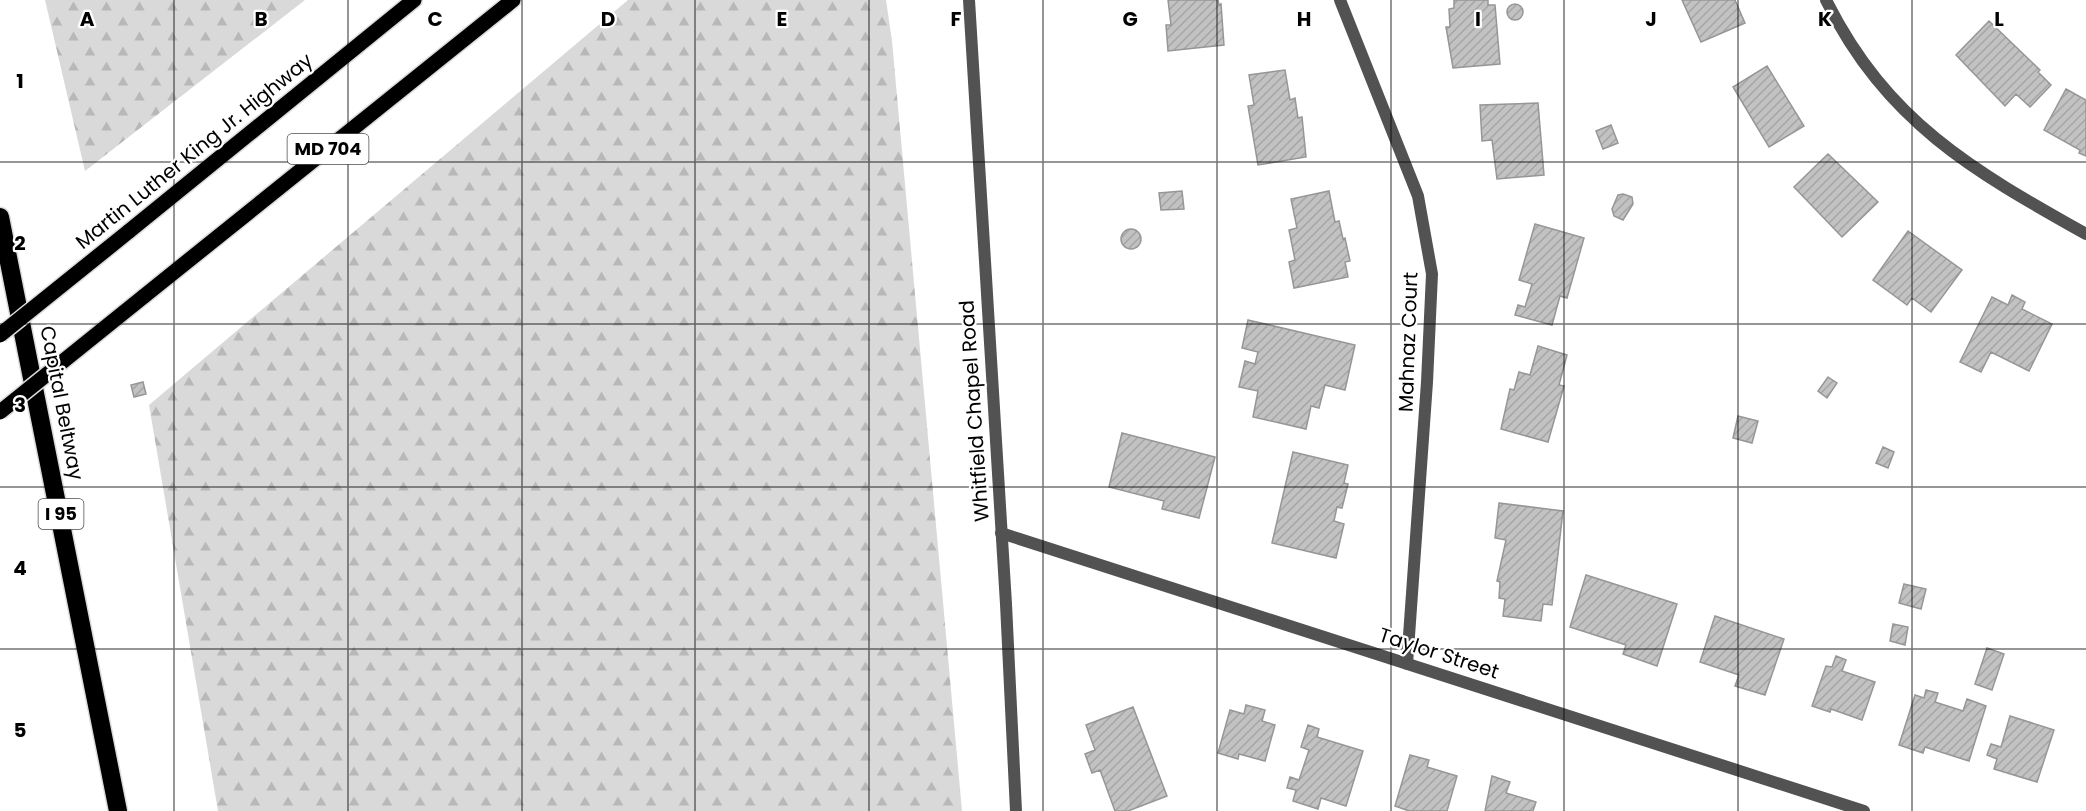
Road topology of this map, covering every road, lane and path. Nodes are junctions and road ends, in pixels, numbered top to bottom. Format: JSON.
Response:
{"nodes":[{"id":1,"x":414,"y":0,"type":"edge"},
{"id":2,"x":513,"y":0,"type":"edge"},
{"id":3,"x":1340,"y":0,"type":"edge"},
{"id":4,"x":1826,"y":0,"type":"edge"},
{"id":5,"x":967,"y":3,"type":"edge"},
{"id":6,"x":0,"y":217,"type":"edge"},
{"id":7,"x":2086,"y":234,"type":"edge"},
{"id":8,"x":0,"y":335,"type":"edge"},
{"id":9,"x":0,"y":412,"type":"edge"},
{"id":10,"x":1001,"y":533,"type":"junction"},
{"id":11,"x":1407,"y":664,"type":"junction"},
{"id":12,"x":118,"y":811,"type":"edge"},
{"id":13,"x":1016,"y":811,"type":"edge"},
{"id":14,"x":1864,"y":811,"type":"edge"}],
"edges":[{"from":1,"to":8,"type":"main road","name":"Martin Luther King Jr. Highway","number":"MD 704","bridge":true},
{"from":2,"to":9,"type":"main road","number":"MD 704","bridge":true},
{"from":3,"to":11,"type":"street","name":"Mahnaz Court"},
{"from":4,"to":7,"type":"street"},
{"from":5,"to":10,"type":"street","name":"Whitfield Chapel Road"},
{"from":6,"to":12,"type":"highway","name":"Capital Beltway","number":"I 95"},
{"from":10,"to":11,"type":"street","name":"Taylor Street"},
{"from":10,"to":13,"type":"street","name":"Whitfield Chapel Road"},
{"from":11,"to":14,"type":"street","name":"Taylor Street"}]}
